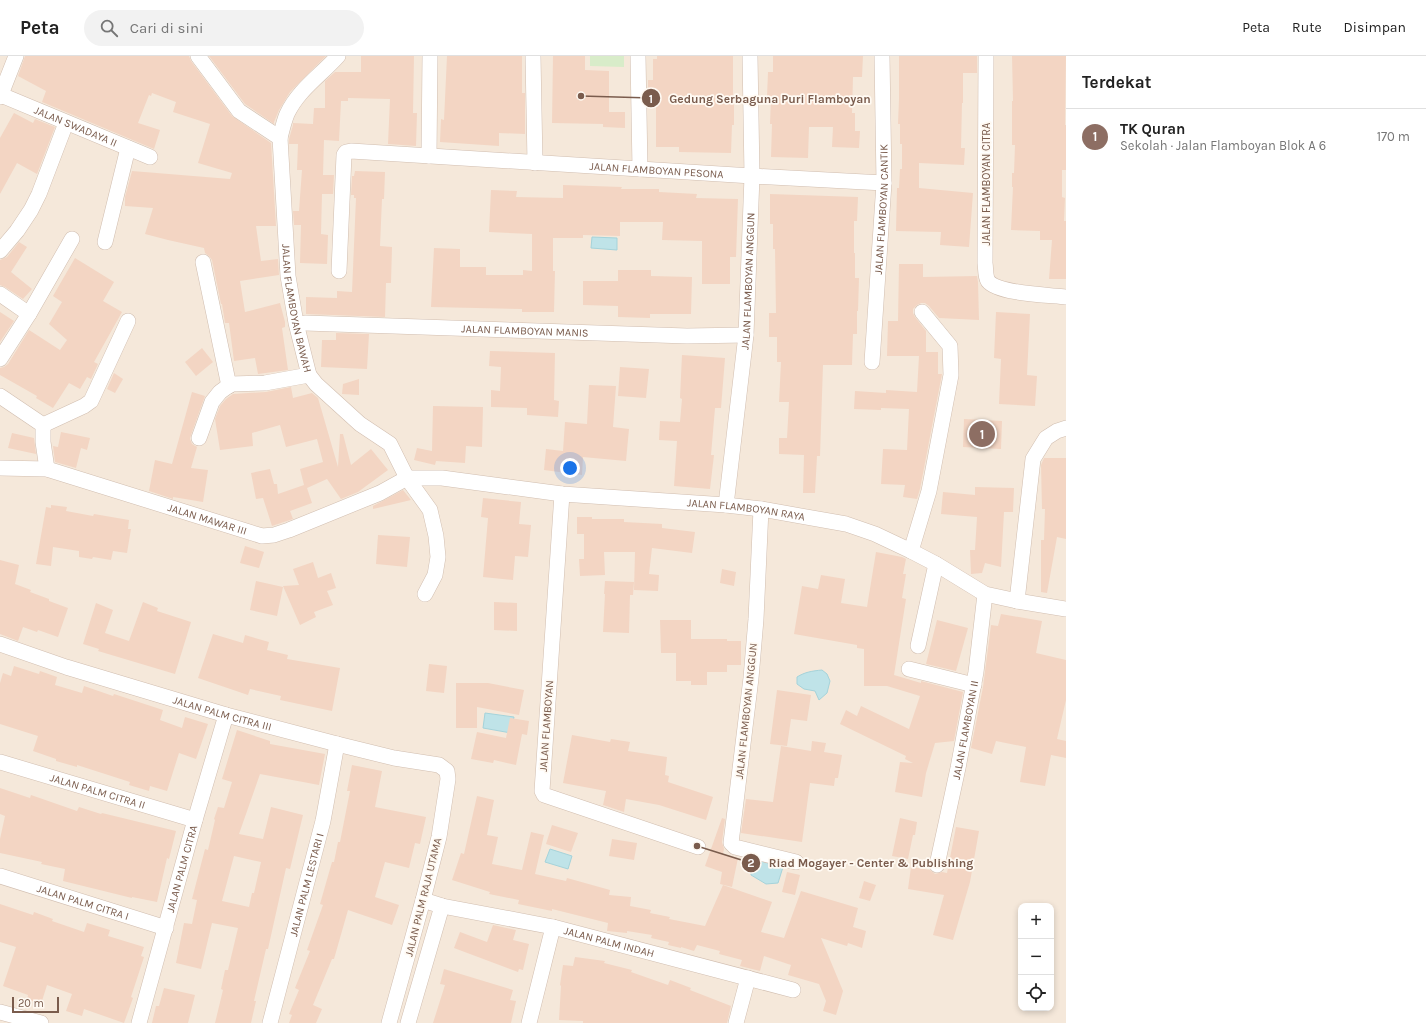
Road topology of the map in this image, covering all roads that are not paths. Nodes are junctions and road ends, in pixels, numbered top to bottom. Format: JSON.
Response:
{"nodes":[{"id":1,"x":16,"y":56,"type":"edge"},
{"id":2,"x":338,"y":56,"type":"edge"},
{"id":3,"x":430,"y":56,"type":"edge"},
{"id":4,"x":533,"y":56,"type":"edge"},
{"id":5,"x":638,"y":56,"type":"edge"},
{"id":6,"x":750,"y":56,"type":"edge"},
{"id":7,"x":882,"y":56,"type":"edge"},
{"id":8,"x":986,"y":56,"type":"edge"},
{"id":9,"x":199,"y":58,"type":"edge"},
{"id":10,"x":0,"y":96,"type":"edge"},
{"id":11,"x":66,"y":123,"type":"junction"},
{"id":12,"x":280,"y":138,"type":"junction"},
{"id":13,"x":128,"y":148,"type":"junction"},
{"id":14,"x":429,"y":156,"type":"junction"},
{"id":15,"x":150,"y":157,"type":"dead end"},
{"id":16,"x":535,"y":162,"type":"junction"},
{"id":17,"x":640,"y":169,"type":"junction"},
{"id":18,"x":752,"y":176,"type":"junction"},
{"id":19,"x":884,"y":183,"type":"junction"},
{"id":20,"x":72,"y":239,"type":"dead end"},
{"id":21,"x":105,"y":242,"type":"dead end"},
{"id":22,"x":0,"y":251,"type":"edge"},
{"id":23,"x":204,"y":262,"type":"dead end"},
{"id":24,"x":339,"y":271,"type":"dead end"},
{"id":25,"x":0,"y":294,"type":"edge"},
{"id":26,"x":1066,"y":297,"type":"edge"},
{"id":27,"x":922,"y":312,"type":"dead end"},
{"id":28,"x":29,"y":314,"type":"junction"},
{"id":29,"x":128,"y":321,"type":"dead end"},
{"id":30,"x":305,"y":323,"type":"dead end"},
{"id":31,"x":746,"y":335,"type":"junction"},
{"id":32,"x":0,"y":359,"type":"edge"},
{"id":33,"x":872,"y":362,"type":"dead end"},
{"id":34,"x":309,"y":376,"type":"junction"},
{"id":35,"x":229,"y":386,"type":"junction"},
{"id":36,"x":0,"y":396,"type":"edge"},
{"id":37,"x":43,"y":425,"type":"junction"},
{"id":38,"x":1066,"y":428,"type":"edge"},
{"id":39,"x":199,"y":438,"type":"dead end"},
{"id":40,"x":0,"y":468,"type":"edge"},
{"id":41,"x":47,"y":469,"type":"junction"},
{"id":42,"x":407,"y":478,"type":"junction"},
{"id":43,"x":562,"y":494,"type":"junction"},
{"id":44,"x":726,"y":504,"type":"junction"},
{"id":45,"x":761,"y":509,"type":"junction"},
{"id":46,"x":911,"y":550,"type":"junction"},
{"id":47,"x":936,"y":564,"type":"junction"},
{"id":48,"x":425,"y":594,"type":"dead end"},
{"id":49,"x":985,"y":594,"type":"junction"},
{"id":50,"x":1017,"y":601,"type":"junction"},
{"id":51,"x":1066,"y":609,"type":"edge"},
{"id":52,"x":0,"y":644,"type":"edge"},
{"id":53,"x":918,"y":646,"type":"dead end"},
{"id":54,"x":909,"y":669,"type":"dead end"},
{"id":55,"x":974,"y":685,"type":"junction"},
{"id":56,"x":226,"y":715,"type":"junction"},
{"id":57,"x":337,"y":744,"type":"junction"},
{"id":58,"x":0,"y":762,"type":"edge"},
{"id":59,"x":447,"y":770,"type":"joint"},
{"id":60,"x":195,"y":820,"type":"junction"},
{"id":61,"x":698,"y":847,"type":"dead end"},
{"id":62,"x":796,"y":862,"type":"dead end"},
{"id":63,"x":937,"y":865,"type":"dead end"},
{"id":64,"x":0,"y":876,"type":"edge"},
{"id":65,"x":423,"y":900,"type":"junction"},
{"id":66,"x":442,"y":906,"type":"junction"},
{"id":67,"x":553,"y":927,"type":"junction"},
{"id":68,"x":166,"y":928,"type":"junction"},
{"id":69,"x":748,"y":978,"type":"junction"},
{"id":70,"x":793,"y":990,"type":"dead end"},
{"id":71,"x":0,"y":1012,"type":"edge"},
{"id":72,"x":534,"y":1022,"type":"edge"},
{"id":73,"x":41,"y":1023,"type":"edge"},
{"id":74,"x":139,"y":1023,"type":"edge"},
{"id":75,"x":270,"y":1023,"type":"edge"},
{"id":76,"x":390,"y":1023,"type":"edge"},
{"id":77,"x":408,"y":1023,"type":"edge"},
{"id":78,"x":736,"y":1023,"type":"edge"}],
"edges":[{"from":1,"to":10,"type":"street"},
{"from":2,"to":12,"type":"street","name":"JALAN FLAMBOYAN BAWAH"},
{"from":3,"to":14,"type":"street"},
{"from":4,"to":16,"type":"street"},
{"from":5,"to":17,"type":"street"},
{"from":6,"to":18,"type":"street","name":"JALAN FLAMBOYAN ANGGUN"},
{"from":7,"to":19,"type":"street","name":"JALAN FLAMBOYAN CANTIK"},
{"from":8,"to":26,"type":"street","name":"JALAN FLAMBOYAN CITRA"},
{"from":9,"to":12,"type":"street"},
{"from":10,"to":11,"type":"street","name":"JALAN SWADAYA II"},
{"from":11,"to":13,"type":"street","name":"JALAN SWADAYA II"},
{"from":11,"to":22,"type":"street"},
{"from":12,"to":34,"type":"street","name":"JALAN FLAMBOYAN BAWAH"},
{"from":13,"to":15,"type":"street","name":"JALAN SWADAYA II"},
{"from":13,"to":21,"type":"street"},
{"from":14,"to":16,"type":"street","name":"JALAN FLAMBOYAN PESONA"},
{"from":14,"to":24,"type":"street","name":"JALAN FLAMBOYAN PESONA"},
{"from":16,"to":17,"type":"street","name":"JALAN FLAMBOYAN PESONA"},
{"from":17,"to":18,"type":"street","name":"JALAN FLAMBOYAN PESONA"},
{"from":18,"to":19,"type":"street","name":"JALAN FLAMBOYAN PESONA"},
{"from":18,"to":31,"type":"street","name":"JALAN FLAMBOYAN ANGGUN"},
{"from":19,"to":33,"type":"street","name":"JALAN FLAMBOYAN CANTIK"},
{"from":20,"to":28,"type":"street"},
{"from":23,"to":35,"type":"street"},
{"from":25,"to":28,"type":"street"},
{"from":27,"to":46,"type":"street"},
{"from":28,"to":32,"type":"street"},
{"from":29,"to":37,"type":"street"},
{"from":30,"to":31,"type":"street","name":"JALAN FLAMBOYAN MANIS"},
{"from":31,"to":44,"type":"street","name":"JALAN FLAMBOYAN ANGGUN"},
{"from":34,"to":35,"type":"street"},
{"from":34,"to":42,"type":"street","name":"JALAN FLAMBOYAN BAWAH"},
{"from":35,"to":39,"type":"street"},
{"from":36,"to":37,"type":"street"},
{"from":37,"to":41,"type":"street"},
{"from":38,"to":50,"type":"street"},
{"from":40,"to":41,"type":"street","name":"JALAN MAWAR III"},
{"from":41,"to":42,"type":"street","name":"JALAN MAWAR III"},
{"from":42,"to":43,"type":"street","name":"JALAN FLAMBOYAN RAYA"},
{"from":42,"to":48,"type":"street","name":"JALAN FLAMBOYAN BAWAH"},
{"from":43,"to":44,"type":"street","name":"JALAN FLAMBOYAN RAYA"},
{"from":43,"to":61,"type":"street","name":"JALAN FLAMBOYAN"},
{"from":44,"to":45,"type":"street","name":"JALAN FLAMBOYAN RAYA"},
{"from":45,"to":46,"type":"street","name":"JALAN FLAMBOYAN RAYA"},
{"from":45,"to":62,"type":"street","name":"JALAN FLAMBOYAN ANGGUN"},
{"from":46,"to":47,"type":"street","name":"JALAN FLAMBOYAN RAYA"},
{"from":47,"to":49,"type":"street","name":"JALAN FLAMBOYAN RAYA"},
{"from":47,"to":53,"type":"street"},
{"from":49,"to":50,"type":"street","name":"JALAN FLAMBOYAN RAYA"},
{"from":49,"to":55,"type":"street","name":"JALAN FLAMBOYAN II"},
{"from":50,"to":51,"type":"street","name":"JALAN FLAMBOYAN RAYA"},
{"from":52,"to":56,"type":"street","name":"JALAN PALM CITRA III"},
{"from":54,"to":55,"type":"street"},
{"from":55,"to":63,"type":"street","name":"JALAN FLAMBOYAN II"},
{"from":56,"to":57,"type":"street","name":"JALAN PALM CITRA III"},
{"from":56,"to":60,"type":"street","name":"JALAN PALM CITRA"},
{"from":57,"to":59,"type":"street","name":"JALAN PALM CITRA III"},
{"from":57,"to":75,"type":"street","name":"JALAN PALM LESTARI I"},
{"from":58,"to":60,"type":"street","name":"JALAN PALM CITRA II"},
{"from":59,"to":65,"type":"street","name":"JALAN PALM RAJA UTAMA"},
{"from":60,"to":68,"type":"street","name":"JALAN PALM CITRA"},
{"from":64,"to":68,"type":"street","name":"JALAN PALM CITRA I"},
{"from":65,"to":66,"type":"street","name":"JALAN PALM INDAH"},
{"from":65,"to":76,"type":"street","name":"JALAN PALM RAJA UTAMA"},
{"from":66,"to":67,"type":"street","name":"JALAN PALM INDAH"},
{"from":66,"to":77,"type":"street","name":"JALAN PALM RAJA UTAMA"},
{"from":67,"to":69,"type":"street","name":"JALAN PALM INDAH"},
{"from":67,"to":72,"type":"street"},
{"from":68,"to":74,"type":"street","name":"JALAN PALM CITRA"},
{"from":69,"to":70,"type":"street","name":"JALAN PALM INDAH"},
{"from":69,"to":78,"type":"street"},
{"from":71,"to":73,"type":"street"}]}
